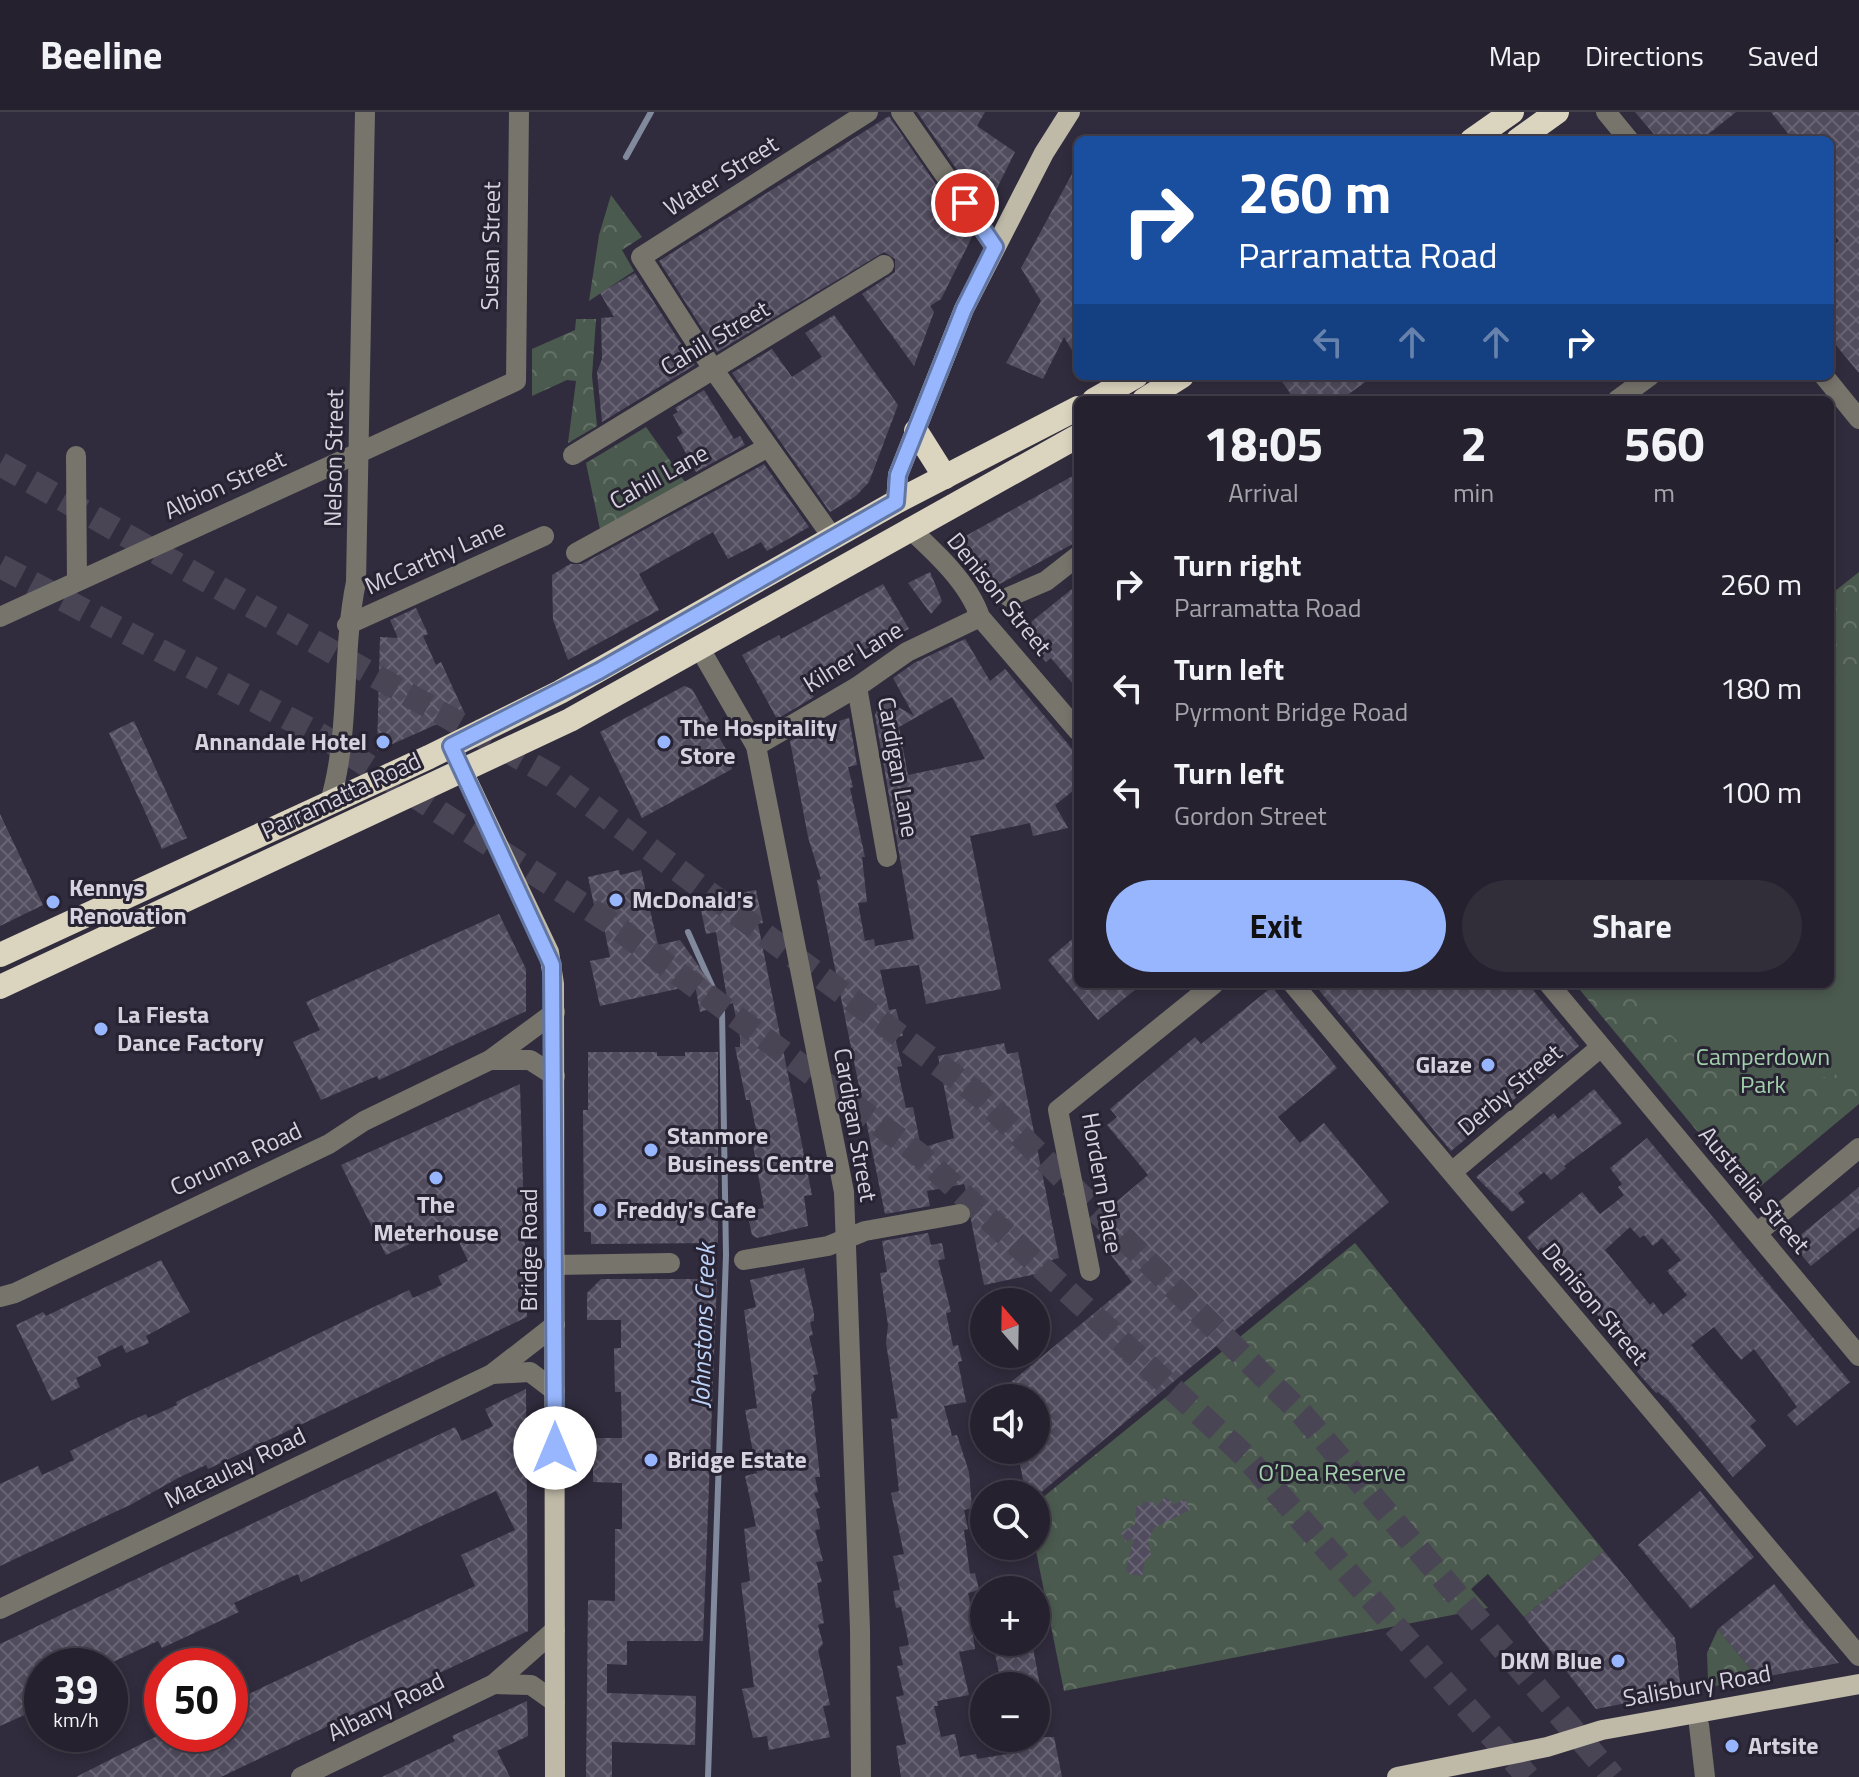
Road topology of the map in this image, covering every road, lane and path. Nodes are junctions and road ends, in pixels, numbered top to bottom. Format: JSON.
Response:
{"nodes":[{"id":1,"x":365,"y":112,"type":"edge"},
{"id":2,"x":519,"y":112,"type":"edge"},
{"id":3,"x":868,"y":112,"type":"edge"},
{"id":4,"x":901,"y":112,"type":"edge"},
{"id":5,"x":1070,"y":112,"type":"edge"},
{"id":6,"x":1512,"y":112,"type":"edge"},
{"id":7,"x":1557,"y":112,"type":"edge"},
{"id":8,"x":1606,"y":112,"type":"edge"},
{"id":9,"x":1478,"y":136,"type":"edge"},
{"id":10,"x":1524,"y":136,"type":"edge"},
{"id":11,"x":1626,"y":136,"type":"edge"},
{"id":12,"x":995,"y":247,"type":"junction"},
{"id":13,"x":884,"y":265,"type":"dead end"},
{"id":14,"x":713,"y":369,"type":"junction"},
{"id":15,"x":1129,"y":380,"type":"edge"},
{"id":16,"x":1176,"y":380,"type":"edge"},
{"id":17,"x":1644,"y":380,"type":"edge"},
{"id":18,"x":1827,"y":380,"type":"edge"},
{"id":19,"x":516,"y":381,"type":"joint"},
{"id":20,"x":1101,"y":396,"type":"edge"},
{"id":21,"x":1150,"y":396,"type":"edge"},
{"id":22,"x":1622,"y":396,"type":"edge"},
{"id":23,"x":1074,"y":410,"type":"edge"},
{"id":24,"x":1859,"y":419,"type":"edge"},
{"id":25,"x":916,"y":431,"type":"junction"},
{"id":26,"x":1074,"y":438,"type":"edge"},
{"id":27,"x":768,"y":447,"type":"junction"},
{"id":28,"x":361,"y":451,"type":"junction"},
{"id":29,"x":573,"y":455,"type":"dead end"},
{"id":30,"x":76,"y":456,"type":"dead end"},
{"id":31,"x":945,"y":477,"type":"junction"},
{"id":32,"x":896,"y":502,"type":"junction"},
{"id":33,"x":909,"y":528,"type":"junction"},
{"id":34,"x":544,"y":536,"type":"dead end"},
{"id":35,"x":833,"y":538,"type":"junction"},
{"id":36,"x":576,"y":553,"type":"dead end"},
{"id":37,"x":1074,"y":559,"type":"edge"},
{"id":38,"x":77,"y":581,"type":"junction"},
{"id":39,"x":1009,"y":597,"type":"dead end"},
{"id":40,"x":0,"y":617,"type":"edge"},
{"id":41,"x":980,"y":617,"type":"junction"},
{"id":42,"x":347,"y":625,"type":"junction"},
{"id":43,"x":699,"y":647,"type":"junction"},
{"id":44,"x":857,"y":687,"type":"junction"},
{"id":45,"x":1074,"y":726,"type":"edge"},
{"id":46,"x":451,"y":746,"type":"junction"},
{"id":47,"x":756,"y":746,"type":"junction"},
{"id":48,"x":462,"y":770,"type":"junction"},
{"id":49,"x":330,"y":802,"type":"junction"},
{"id":50,"x":887,"y":857,"type":"dead end"},
{"id":51,"x":0,"y":955,"type":"edge"},
{"id":52,"x":0,"y":987,"type":"edge"},
{"id":53,"x":1209,"y":988,"type":"edge"},
{"id":54,"x":1296,"y":988,"type":"edge"},
{"id":55,"x":1552,"y":988,"type":"edge"},
{"id":56,"x":555,"y":1012,"type":"junction"},
{"id":57,"x":1601,"y":1047,"type":"junction"},
{"id":58,"x":490,"y":1060,"type":"junction"},
{"id":59,"x":555,"y":1076,"type":"junction"},
{"id":60,"x":1859,"y":1148,"type":"edge"},
{"id":61,"x":1452,"y":1172,"type":"junction"},
{"id":62,"x":960,"y":1214,"type":"dead end"},
{"id":63,"x":1757,"y":1233,"type":"junction"},
{"id":64,"x":845,"y":1239,"type":"junction"},
{"id":65,"x":744,"y":1260,"type":"dead end"},
{"id":66,"x":670,"y":1263,"type":"dead end"},
{"id":67,"x":555,"y":1265,"type":"junction"},
{"id":68,"x":1090,"y":1271,"type":"dead end"},
{"id":69,"x":0,"y":1297,"type":"edge"},
{"id":70,"x":555,"y":1325,"type":"junction"},
{"id":71,"x":1859,"y":1356,"type":"edge"},
{"id":72,"x":492,"y":1374,"type":"junction"},
{"id":73,"x":555,"y":1391,"type":"junction"},
{"id":74,"x":0,"y":1609,"type":"edge"},
{"id":75,"x":555,"y":1630,"type":"junction"},
{"id":76,"x":1859,"y":1656,"type":"edge"},
{"id":77,"x":494,"y":1684,"type":"junction"},
{"id":78,"x":1859,"y":1684,"type":"edge"},
{"id":79,"x":1859,"y":1696,"type":"edge"},
{"id":80,"x":555,"y":1702,"type":"junction"},
{"id":81,"x":1699,"y":1725,"type":"junction"},
{"id":82,"x":1547,"y":1747,"type":"junction"},
{"id":83,"x":301,"y":1777,"type":"edge"},
{"id":84,"x":555,"y":1777,"type":"edge"},
{"id":85,"x":861,"y":1777,"type":"edge"},
{"id":86,"x":1397,"y":1777,"type":"edge"},
{"id":87,"x":1705,"y":1777,"type":"edge"}],
"edges":[{"from":1,"to":28,"type":"street","name":"Nelson Street"},
{"from":2,"to":19,"type":"street","name":"Susan Street"},
{"from":3,"to":14,"type":"street","name":"Water Street"},
{"from":4,"to":12,"type":"street"},
{"from":5,"to":12,"type":"main road"},
{"from":6,"to":9,"type":"highway"},
{"from":7,"to":10,"type":"highway"},
{"from":8,"to":11,"type":"street"},
{"from":12,"to":25,"type":"main road"},
{"from":13,"to":14,"type":"street","name":"Cahill Street"},
{"from":14,"to":27,"type":"street"},
{"from":14,"to":29,"type":"street","name":"Cahill Street"},
{"from":15,"to":20,"type":"highway"},
{"from":16,"to":21,"type":"highway"},
{"from":17,"to":22,"type":"street"},
{"from":18,"to":24,"type":"street"},
{"from":19,"to":28,"type":"street","name":"Albion Street"},
{"from":23,"to":31,"type":"highway","name":"Parramatta Road"},
{"from":25,"to":31,"type":"highway"},
{"from":25,"to":32,"type":"main road"},
{"from":26,"to":33,"type":"highway","name":"Parramatta Road"},
{"from":27,"to":35,"type":"street"},
{"from":27,"to":36,"type":"street","name":"Cahill Lane"},
{"from":28,"to":38,"type":"street","name":"Albion Street"},
{"from":28,"to":42,"type":"street","name":"Nelson Street"},
{"from":30,"to":38,"type":"street"},
{"from":31,"to":32,"type":"highway","name":"Parramatta Road"},
{"from":32,"to":33,"type":"highway"},
{"from":32,"to":35,"type":"highway","name":"Parramatta Road"},
{"from":33,"to":41,"type":"street","name":"Denison Street"},
{"from":33,"to":43,"type":"highway","name":"Parramatta Road"},
{"from":34,"to":42,"type":"street","name":"McCarthy Lane"},
{"from":35,"to":46,"type":"highway","name":"Parramatta Road"},
{"from":37,"to":39,"type":"street"},
{"from":38,"to":40,"type":"street","name":"Albion Street"},
{"from":41,"to":44,"type":"street","name":"Kilner Lane"},
{"from":41,"to":45,"type":"street","name":"Denison Street"},
{"from":42,"to":49,"type":"street","name":"Nelson Street"},
{"from":43,"to":47,"type":"street","name":"Cardigan Street"},
{"from":43,"to":48,"type":"highway","name":"Parramatta Road"},
{"from":44,"to":47,"type":"street","name":"Kilner Lane"},
{"from":44,"to":50,"type":"street","name":"Cardigan Lane"},
{"from":46,"to":48,"type":"main road","name":"Bridge Road"},
{"from":46,"to":49,"type":"highway","name":"Parramatta Road"},
{"from":47,"to":64,"type":"street","name":"Cardigan Street"},
{"from":48,"to":52,"type":"highway","name":"Parramatta Road"},
{"from":48,"to":56,"type":"main road","name":"Bridge Road"},
{"from":49,"to":51,"type":"highway","name":"Parramatta Road"},
{"from":53,"to":68,"type":"street","name":"Hordern Place"},
{"from":54,"to":61,"type":"street","name":"Denison Street"},
{"from":55,"to":57,"type":"street","name":"Australia Street"},
{"from":56,"to":58,"type":"street","name":"Corunna Road"},
{"from":56,"to":59,"type":"main road","name":"Bridge Road"},
{"from":57,"to":61,"type":"street","name":"Derby Street"},
{"from":57,"to":63,"type":"street","name":"Australia Street"},
{"from":58,"to":59,"type":"street","name":"Corunna Road"},
{"from":58,"to":69,"type":"street","name":"Corunna Road"},
{"from":59,"to":67,"type":"main road","name":"Bridge Road"},
{"from":60,"to":63,"type":"street"},
{"from":61,"to":76,"type":"street","name":"Denison Street"},
{"from":62,"to":64,"type":"street"},
{"from":63,"to":71,"type":"street","name":"Australia Street"},
{"from":64,"to":65,"type":"street"},
{"from":64,"to":85,"type":"street","name":"Cardigan Street"},
{"from":66,"to":67,"type":"street"},
{"from":67,"to":70,"type":"main road","name":"Bridge Road"},
{"from":70,"to":72,"type":"street","name":"Macaulay Road"},
{"from":70,"to":73,"type":"main road","name":"Bridge Road"},
{"from":72,"to":73,"type":"street","name":"Macaulay Road"},
{"from":72,"to":74,"type":"street","name":"Macaulay Road"},
{"from":73,"to":75,"type":"main road","name":"Bridge Road"},
{"from":75,"to":77,"type":"street","name":"Albany Road"},
{"from":75,"to":80,"type":"main road","name":"Bridge Road"},
{"from":77,"to":80,"type":"street","name":"Albany Road"},
{"from":77,"to":83,"type":"street","name":"Albany Road"},
{"from":78,"to":82,"type":"main road","name":"Salisbury Road"},
{"from":79,"to":81,"type":"main road","name":"Salisbury Road"},
{"from":80,"to":84,"type":"main road","name":"Bridge Road"},
{"from":81,"to":82,"type":"main road","name":"Salisbury Road"},
{"from":81,"to":87,"type":"street"},
{"from":82,"to":86,"type":"main road","name":"Salisbury Road"}]}
